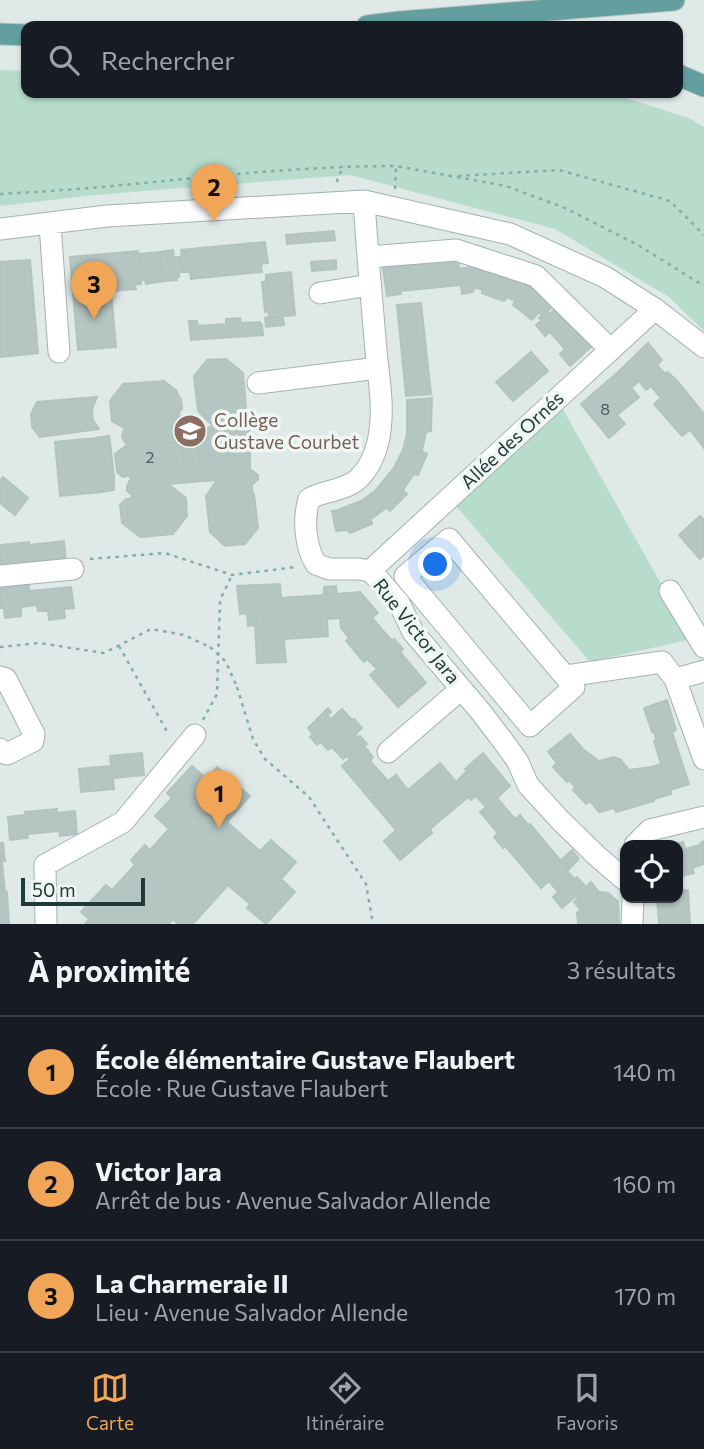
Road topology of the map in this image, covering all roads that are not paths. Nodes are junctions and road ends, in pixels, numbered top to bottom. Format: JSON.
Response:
{"nodes":[{"id":1,"x":674,"y":0,"type":"edge"},
{"id":2,"x":412,"y":21,"type":"edge"},
{"id":3,"x":0,"y":34,"type":"edge"},
{"id":4,"x":21,"y":35,"type":"edge"},
{"id":5,"x":683,"y":77,"type":"edge"},
{"id":6,"x":704,"y":86,"type":"edge"},
{"id":7,"x":364,"y":201,"type":"junction"},
{"id":8,"x":50,"y":224,"type":"junction"},
{"id":9,"x":0,"y":229,"type":"edge"},
{"id":10,"x":368,"y":257,"type":"junction"},
{"id":11,"x":370,"y":285,"type":"junction"},
{"id":12,"x":320,"y":292,"type":"dead end"},
{"id":13,"x":655,"y":309,"type":"junction"},
{"id":14,"x":704,"y":347,"type":"edge"},
{"id":15,"x":611,"y":349,"type":"junction"},
{"id":16,"x":59,"y":352,"type":"dead end"},
{"id":17,"x":378,"y":368,"type":"junction"},
{"id":18,"x":258,"y":383,"type":"dead end"},
{"id":19,"x":73,"y":569,"type":"road end"},
{"id":20,"x":370,"y":571,"type":"junction"},
{"id":21,"x":0,"y":576,"type":"edge"},
{"id":22,"x":405,"y":576,"type":"junction"},
{"id":23,"x":388,"y":591,"type":"junction"},
{"id":24,"x":670,"y":591,"type":"dead end"},
{"id":25,"x":704,"y":647,"type":"edge"},
{"id":26,"x":704,"y":671,"type":"edge"},
{"id":27,"x":566,"y":676,"type":"junction"},
{"id":28,"x":0,"y":677,"type":"edge"},
{"id":29,"x":675,"y":679,"type":"junction"},
{"id":30,"x":461,"y":689,"type":"junction"},
{"id":31,"x":530,"y":726,"type":"junction"},
{"id":32,"x":195,"y":736,"type":"road end"},
{"id":33,"x":506,"y":745,"type":"junction"},
{"id":34,"x":0,"y":750,"type":"edge"},
{"id":35,"x":388,"y":752,"type":"dead end"},
{"id":36,"x":704,"y":759,"type":"edge"},
{"id":37,"x":704,"y":817,"type":"edge"},
{"id":38,"x":640,"y":840,"type":"edge"},
{"id":39,"x":620,"y":876,"type":"edge"},
{"id":40,"x":633,"y":903,"type":"edge"},
{"id":41,"x":46,"y":924,"type":"edge"},
{"id":42,"x":632,"y":924,"type":"edge"}],
"edges":[{"from":1,"to":2,"type":"main road"},
{"from":3,"to":4,"type":"main road"},
{"from":5,"to":6,"type":"main road"},
{"from":7,"to":8,"type":"street"},
{"from":7,"to":10,"type":"street"},
{"from":7,"to":13,"type":"street"},
{"from":8,"to":9,"type":"street"},
{"from":8,"to":16,"type":"street"},
{"from":10,"to":11,"type":"street"},
{"from":10,"to":15,"type":"street"},
{"from":11,"to":12,"type":"street"},
{"from":11,"to":17,"type":"street"},
{"from":13,"to":14,"type":"street"},
{"from":13,"to":15,"type":"street","name":"Allée des Ornés"},
{"from":15,"to":20,"type":"street","name":"Allée des Ornés"},
{"from":17,"to":18,"type":"street"},
{"from":17,"to":20,"type":"street","name":"Rue Victor Jara"},
{"from":19,"to":21,"type":"street"},
{"from":20,"to":23,"type":"street","name":"Rue Victor Jara"},
{"from":22,"to":23,"type":"street"},
{"from":22,"to":27,"type":"street"},
{"from":22,"to":31,"type":"street"},
{"from":23,"to":30,"type":"street","name":"Rue Victor Jara"},
{"from":24,"to":25,"type":"street"},
{"from":26,"to":29,"type":"street"},
{"from":27,"to":29,"type":"street"},
{"from":27,"to":31,"type":"street"},
{"from":28,"to":34,"type":"street"},
{"from":29,"to":36,"type":"street"},
{"from":30,"to":33,"type":"street","name":"Rue Victor Jara"},
{"from":30,"to":35,"type":"street"},
{"from":31,"to":33,"type":"street"},
{"from":32,"to":41,"type":"street"},
{"from":33,"to":39,"type":"street","name":"Rue Victor Jara"},
{"from":37,"to":38,"type":"street"},
{"from":40,"to":42,"type":"street"}]}
